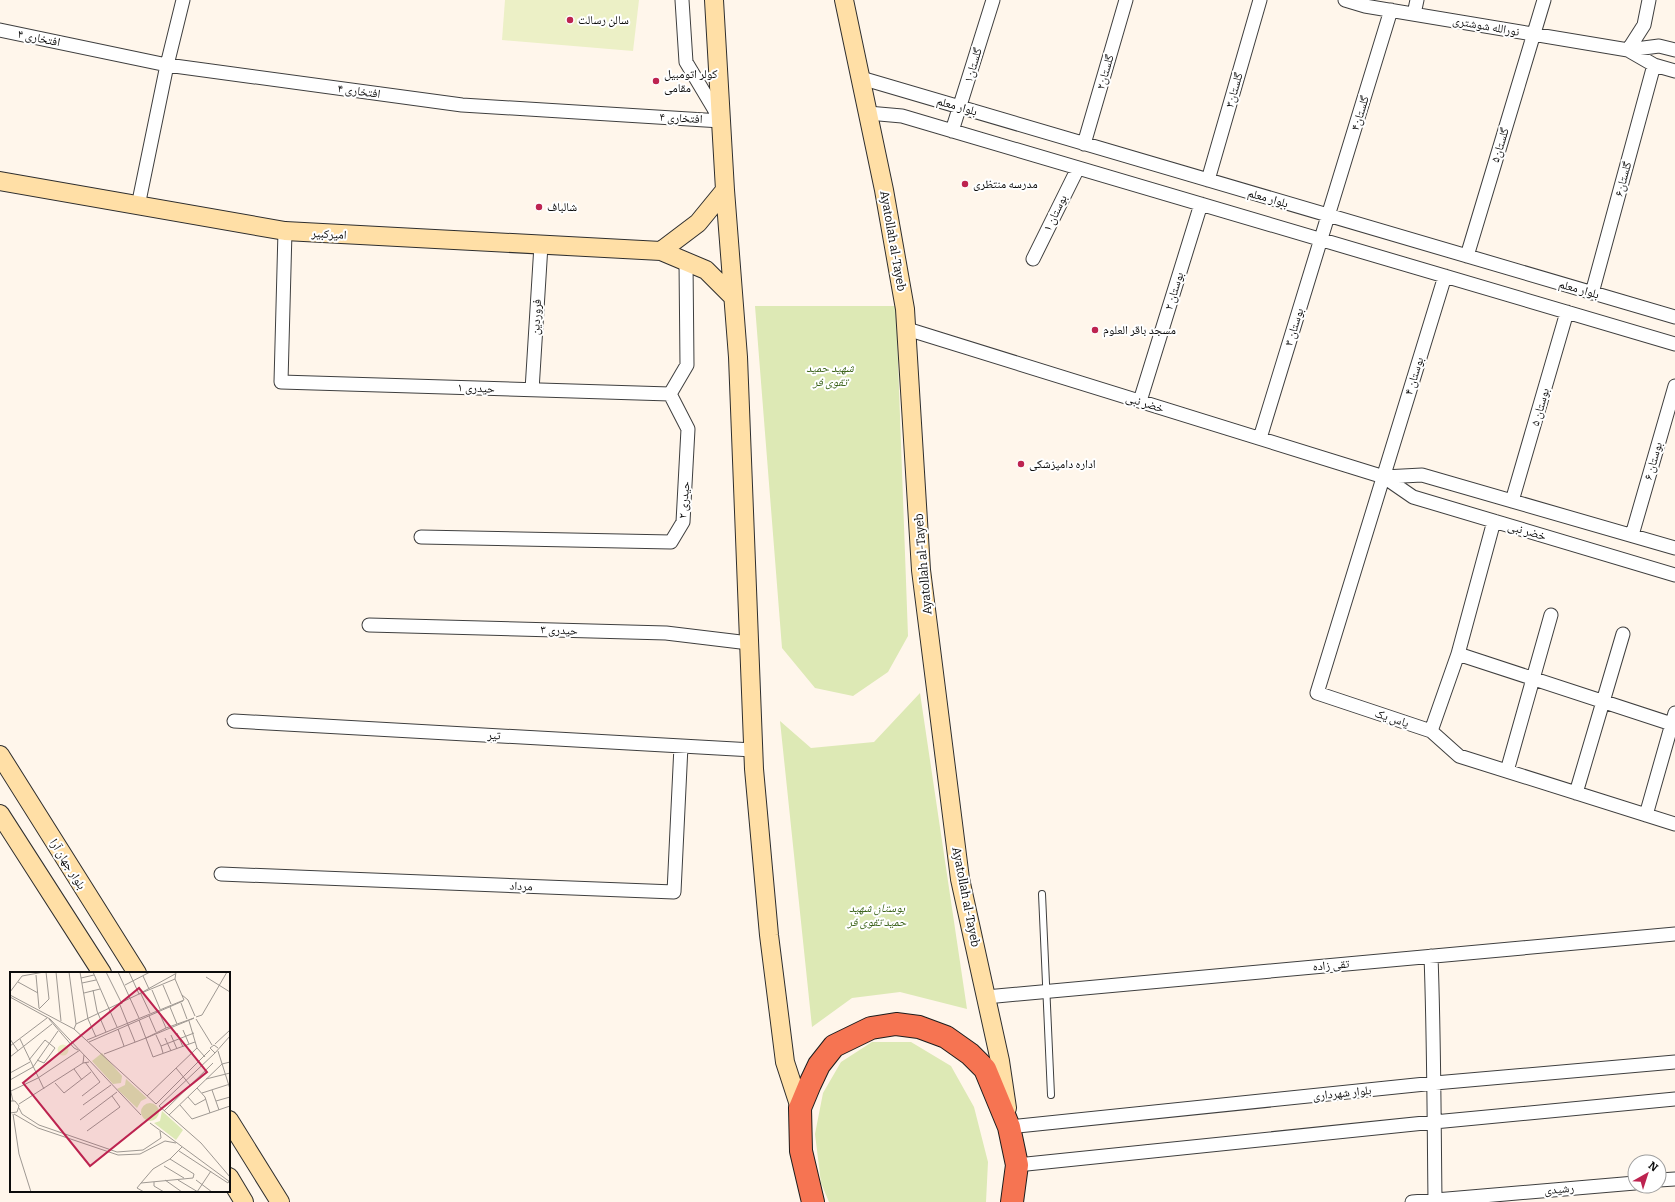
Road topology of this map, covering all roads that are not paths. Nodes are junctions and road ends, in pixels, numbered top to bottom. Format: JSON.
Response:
{"nodes":[{"id":1,"x":183,"y":0,"type":"edge"},
{"id":2,"x":682,"y":0,"type":"edge"},
{"id":3,"x":714,"y":0,"type":"edge"},
{"id":4,"x":844,"y":0,"type":"edge"},
{"id":5,"x":993,"y":0,"type":"edge"},
{"id":6,"x":1126,"y":0,"type":"edge"},
{"id":7,"x":1260,"y":0,"type":"edge"},
{"id":8,"x":1345,"y":0,"type":"edge"},
{"id":9,"x":1417,"y":0,"type":"edge"},
{"id":10,"x":1544,"y":0,"type":"edge"},
{"id":11,"x":1649,"y":0,"type":"edge"},
{"id":12,"x":1391,"y":10,"type":"junction"},
{"id":13,"x":1414,"y":14,"type":"junction"},
{"id":14,"x":0,"y":30,"type":"edge"},
{"id":15,"x":1534,"y":34,"type":"junction"},
{"id":16,"x":1628,"y":50,"type":"junction"},
{"id":17,"x":1675,"y":50,"type":"edge"},
{"id":18,"x":167,"y":65,"type":"junction"},
{"id":19,"x":1654,"y":65,"type":"junction"},
{"id":20,"x":1675,"y":71,"type":"edge"},
{"id":21,"x":861,"y":78,"type":"junction"},
{"id":22,"x":960,"y":107,"type":"junction"},
{"id":23,"x":868,"y":113,"type":"junction"},
{"id":24,"x":721,"y":121,"type":"junction"},
{"id":25,"x":952,"y":130,"type":"junction"},
{"id":26,"x":1084,"y":144,"type":"junction"},
{"id":27,"x":1078,"y":168,"type":"junction"},
{"id":28,"x":1208,"y":180,"type":"junction"},
{"id":29,"x":0,"y":181,"type":"edge"},
{"id":30,"x":726,"y":190,"type":"junction"},
{"id":31,"x":1201,"y":204,"type":"junction"},
{"id":32,"x":138,"y":206,"type":"junction"},
{"id":33,"x":1328,"y":215,"type":"junction"},
{"id":34,"x":285,"y":231,"type":"junction"},
{"id":35,"x":1321,"y":239,"type":"junction"},
{"id":36,"x":541,"y":245,"type":"junction"},
{"id":37,"x":661,"y":251,"type":"junction"},
{"id":38,"x":1467,"y":256,"type":"junction"},
{"id":39,"x":1033,"y":259,"type":"dead end"},
{"id":40,"x":686,"y":262,"type":"junction"},
{"id":41,"x":1445,"y":276,"type":"junction"},
{"id":42,"x":1592,"y":293,"type":"junction"},
{"id":43,"x":733,"y":297,"type":"junction"},
{"id":44,"x":1567,"y":312,"type":"junction"},
{"id":45,"x":1675,"y":317,"type":"edge"},
{"id":46,"x":907,"y":329,"type":"junction"},
{"id":47,"x":1675,"y":344,"type":"edge"},
{"id":48,"x":1675,"y":386,"type":"edge"},
{"id":49,"x":532,"y":390,"type":"junction"},
{"id":50,"x":670,"y":394,"type":"junction"},
{"id":51,"x":1140,"y":401,"type":"junction"},
{"id":52,"x":1260,"y":438,"type":"junction"},
{"id":53,"x":1384,"y":477,"type":"junction"},
{"id":54,"x":1512,"y":501,"type":"junction"},
{"id":55,"x":1494,"y":521,"type":"junction"},
{"id":56,"x":1632,"y":535,"type":"junction"},
{"id":57,"x":421,"y":537,"type":"dead end"},
{"id":58,"x":1675,"y":548,"type":"edge"},
{"id":59,"x":1675,"y":574,"type":"edge"},
{"id":60,"x":1552,"y":615,"type":"dead end"},
{"id":61,"x":369,"y":625,"type":"dead end"},
{"id":62,"x":1623,"y":634,"type":"dead end"},
{"id":63,"x":749,"y":643,"type":"junction"},
{"id":64,"x":1458,"y":654,"type":"junction"},
{"id":65,"x":1534,"y":679,"type":"junction"},
{"id":66,"x":1603,"y":702,"type":"junction"},
{"id":67,"x":1674,"y":720,"type":"edge"},
{"id":68,"x":234,"y":721,"type":"dead end"},
{"id":69,"x":1431,"y":731,"type":"junction"},
{"id":70,"x":681,"y":746,"type":"junction"},
{"id":71,"x":753,"y":750,"type":"junction"},
{"id":72,"x":0,"y":756,"type":"edge"},
{"id":73,"x":1508,"y":771,"type":"junction"},
{"id":74,"x":1576,"y":793,"type":"junction"},
{"id":75,"x":0,"y":814,"type":"edge"},
{"id":76,"x":1646,"y":815,"type":"junction"},
{"id":77,"x":1675,"y":824,"type":"edge"},
{"id":78,"x":221,"y":874,"type":"dead end"},
{"id":79,"x":1042,"y":894,"type":"dead end"},
{"id":80,"x":1675,"y":934,"type":"edge"},
{"id":81,"x":1431,"y":956,"type":"junction"},
{"id":82,"x":101,"y":972,"type":"edge"},
{"id":83,"x":136,"y":972,"type":"edge"},
{"id":84,"x":1047,"y":992,"type":"junction"},
{"id":85,"x":986,"y":997,"type":"junction"},
{"id":86,"x":1675,"y":1062,"type":"edge"},
{"id":87,"x":1435,"y":1083,"type":"junction"},
{"id":88,"x":1051,"y":1095,"type":"dead end"},
{"id":89,"x":1675,"y":1099,"type":"edge"},
{"id":90,"x":800,"y":1108,"type":"junction"},
{"id":91,"x":230,"y":1122,"type":"edge"},
{"id":92,"x":1434,"y":1122,"type":"junction"},
{"id":93,"x":1009,"y":1127,"type":"junction"},
{"id":94,"x":1017,"y":1165,"type":"junction"},
{"id":95,"x":230,"y":1179,"type":"edge"},
{"id":96,"x":1627,"y":1183,"type":"edge"},
{"id":97,"x":1435,"y":1200,"type":"junction"},
{"id":98,"x":244,"y":1202,"type":"edge"},
{"id":99,"x":280,"y":1202,"type":"edge"},
{"id":100,"x":814,"y":1202,"type":"edge"},
{"id":101,"x":1012,"y":1202,"type":"edge"},
{"id":102,"x":1023,"y":1202,"type":"edge"},
{"id":103,"x":1412,"y":1202,"type":"edge"}],
"edges":[{"from":1,"to":18,"type":"street"},
{"from":2,"to":24,"type":"street"},
{"from":3,"to":24,"type":"main road"},
{"from":4,"to":21,"type":"main road","name":"Ayatollah al-Tayeb"},
{"from":5,"to":22,"type":"street","name":"گلستان۱"},
{"from":6,"to":26,"type":"street","name":"گلستان۲"},
{"from":7,"to":28,"type":"street","name":"گلستان۳"},
{"from":8,"to":12,"type":"street","name":"نورالله شوشتری"},
{"from":9,"to":13,"type":"street"},
{"from":10,"to":15,"type":"street","name":"گلستان۵"},
{"from":11,"to":16,"type":"street"},
{"from":12,"to":13,"type":"street","name":"نورالله شوشتری"},
{"from":12,"to":33,"type":"street","name":"گلستان۴"},
{"from":13,"to":15,"type":"street","name":"نورالله شوشتری"},
{"from":14,"to":18,"type":"street","name":"افتخاری ۴"},
{"from":15,"to":16,"type":"street","name":"نورالله شوشتری"},
{"from":15,"to":38,"type":"street","name":"گلستان۵"},
{"from":16,"to":17,"type":"street","name":"نورالله شوشتری"},
{"from":16,"to":19,"type":"street","name":"نورالله شوشتری"},
{"from":18,"to":24,"type":"street","name":"افتخاری ۴"},
{"from":18,"to":32,"type":"street"},
{"from":19,"to":20,"type":"street","name":"نورالله شوشتری"},
{"from":19,"to":42,"type":"street","name":"گلستان۶"},
{"from":21,"to":22,"type":"street","name":"بلوار معلم"},
{"from":21,"to":23,"type":"main road","name":"Ayatollah al-Tayeb"},
{"from":22,"to":25,"type":"street","name":"گلستان۱"},
{"from":22,"to":26,"type":"street","name":"بلوار معلم"},
{"from":23,"to":25,"type":"street","name":"بلوار معلم"},
{"from":23,"to":46,"type":"main road","name":"Ayatollah al-Tayeb"},
{"from":24,"to":30,"type":"main road"},
{"from":25,"to":27,"type":"street","name":"بلوار معلم"},
{"from":26,"to":28,"type":"street","name":"بلوار معلم"},
{"from":27,"to":31,"type":"street","name":"بلوار معلم"},
{"from":27,"to":39,"type":"street","name":"بوستان ۱"},
{"from":28,"to":33,"type":"street","name":"بلوار معلم"},
{"from":29,"to":32,"type":"main road","name":"امیرکبیر"},
{"from":30,"to":37,"type":"main road"},
{"from":30,"to":43,"type":"main road"},
{"from":31,"to":35,"type":"street","name":"بلوار معلم"},
{"from":31,"to":51,"type":"street","name":"بوستان ۲"},
{"from":32,"to":34,"type":"main road","name":"امیرکبیر"},
{"from":33,"to":35,"type":"street","name":"بوستان ۳"},
{"from":33,"to":38,"type":"street","name":"بلوار معلم"},
{"from":34,"to":36,"type":"main road","name":"امیرکبیر"},
{"from":34,"to":49,"type":"street","name":"حیدری ۱"},
{"from":35,"to":41,"type":"street","name":"بلوار معلم"},
{"from":35,"to":52,"type":"street","name":"بوستان ۳"},
{"from":36,"to":37,"type":"main road","name":"امیرکبیر"},
{"from":36,"to":49,"type":"street","name":"فروردین"},
{"from":37,"to":40,"type":"main road"},
{"from":38,"to":42,"type":"street","name":"بلوار معلم"},
{"from":40,"to":43,"type":"main road"},
{"from":40,"to":50,"type":"street"},
{"from":41,"to":44,"type":"street","name":"بلوار معلم"},
{"from":41,"to":53,"type":"street","name":"بوستان ۴"},
{"from":42,"to":45,"type":"street","name":"بلوار معلم"},
{"from":43,"to":63,"type":"main road"},
{"from":44,"to":47,"type":"street","name":"بلوار معلم"},
{"from":44,"to":54,"type":"street","name":"بوستان ۵"},
{"from":46,"to":51,"type":"street","name":"خضر نبی"},
{"from":46,"to":85,"type":"main road","name":"Ayatollah al-Tayeb"},
{"from":48,"to":56,"type":"street","name":"بوستان ۶"},
{"from":49,"to":50,"type":"street","name":"حیدری ۱"},
{"from":50,"to":57,"type":"street","name":"حیدری ۲"},
{"from":51,"to":52,"type":"street","name":"خضر نبی"},
{"from":52,"to":53,"type":"street","name":"خضر نبی"},
{"from":53,"to":54,"type":"street","name":"خضر نبی"},
{"from":53,"to":55,"type":"street","name":"خضر نبی"},
{"from":53,"to":69,"type":"street","name":"یاس یک"},
{"from":54,"to":56,"type":"street","name":"خضر نبی"},
{"from":55,"to":59,"type":"street","name":"خضر نبی"},
{"from":55,"to":64,"type":"street"},
{"from":56,"to":58,"type":"street","name":"خضر نبی"},
{"from":60,"to":65,"type":"street"},
{"from":61,"to":63,"type":"street","name":"حیدری ۳"},
{"from":62,"to":66,"type":"street"},
{"from":63,"to":71,"type":"main road"},
{"from":64,"to":65,"type":"street"},
{"from":64,"to":69,"type":"street"},
{"from":65,"to":66,"type":"street"},
{"from":65,"to":73,"type":"street"},
{"from":66,"to":67,"type":"street"},
{"from":66,"to":74,"type":"street"},
{"from":67,"to":76,"type":"street"},
{"from":68,"to":70,"type":"street","name":"تیر"},
{"from":69,"to":73,"type":"street","name":"یاس یک"},
{"from":70,"to":71,"type":"street","name":"تیر"},
{"from":70,"to":78,"type":"street","name":"مرداد"},
{"from":71,"to":90,"type":"main road"},
{"from":72,"to":83,"type":"main road","name":"بلوار جهان آرا"},
{"from":73,"to":74,"type":"street","name":"یاس یک"},
{"from":74,"to":76,"type":"street","name":"یاس یک"},
{"from":75,"to":82,"type":"main road"},
{"from":76,"to":77,"type":"street","name":"یاس یک"},
{"from":79,"to":84,"type":"lane"},
{"from":80,"to":81,"type":"street","name":"تقی زاده"},
{"from":81,"to":84,"type":"street","name":"تقی زاده"},
{"from":81,"to":87,"type":"street"},
{"from":84,"to":85,"type":"street","name":"تقی زاده"},
{"from":84,"to":88,"type":"lane"},
{"from":85,"to":93,"type":"main road","name":"Ayatollah al-Tayeb"},
{"from":86,"to":87,"type":"street","name":"بلوار شهرداری"},
{"from":87,"to":92,"type":"street"},
{"from":87,"to":93,"type":"street","name":"بلوار شهرداری"},
{"from":89,"to":92,"type":"street"},
{"from":90,"to":93,"type":"highway"},
{"from":90,"to":100,"type":"highway"},
{"from":91,"to":99,"type":"main road"},
{"from":92,"to":94,"type":"street"},
{"from":92,"to":97,"type":"street"},
{"from":93,"to":94,"type":"highway"},
{"from":94,"to":101,"type":"highway"},
{"from":94,"to":102,"type":"highway"},
{"from":95,"to":98,"type":"main road"},
{"from":96,"to":97,"type":"street","name":"رشیدی"},
{"from":97,"to":103,"type":"street","name":"رشیدی"}]}
